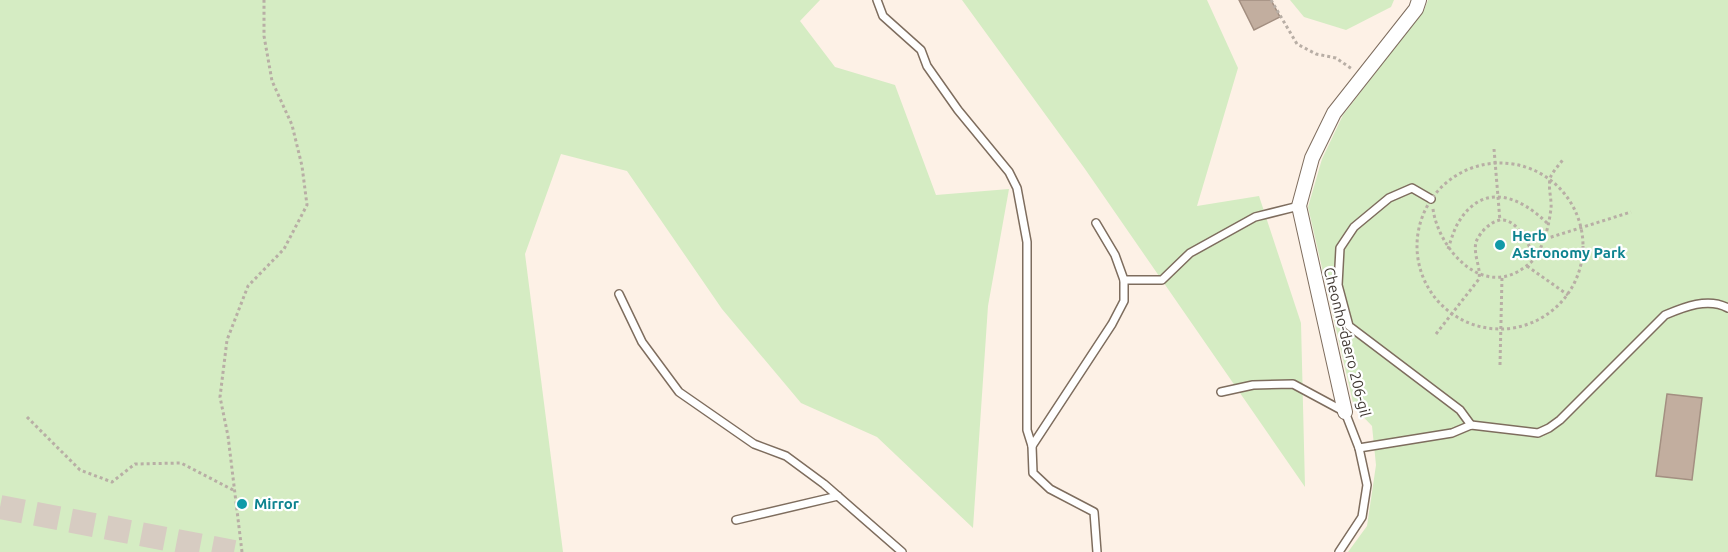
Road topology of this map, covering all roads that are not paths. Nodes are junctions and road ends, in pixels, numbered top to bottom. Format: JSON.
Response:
{"nodes":[{"id":1,"x":877,"y":0,"type":"edge"},
{"id":2,"x":1419,"y":0,"type":"edge"},
{"id":3,"x":1431,"y":199,"type":"road end"},
{"id":4,"x":1299,"y":206,"type":"junction"},
{"id":5,"x":1096,"y":223,"type":"dead end"},
{"id":6,"x":1124,"y":280,"type":"junction"},
{"id":7,"x":619,"y":294,"type":"dead end"},
{"id":8,"x":1728,"y":308,"type":"edge"},
{"id":9,"x":1221,"y":392,"type":"dead end"},
{"id":10,"x":1346,"y":412,"type":"junction"},
{"id":11,"x":1471,"y":425,"type":"junction"},
{"id":12,"x":1032,"y":446,"type":"junction"},
{"id":13,"x":1359,"y":448,"type":"junction"},
{"id":14,"x":838,"y":496,"type":"junction"},
{"id":15,"x":736,"y":520,"type":"dead end"},
{"id":16,"x":902,"y":552,"type":"edge"},
{"id":17,"x":1097,"y":552,"type":"edge"},
{"id":18,"x":1339,"y":552,"type":"edge"}],
"edges":[{"from":1,"to":12,"type":"lane"},
{"from":2,"to":4,"type":"street","name":"Cheonho-daero 206-gil"},
{"from":3,"to":11,"type":"lane"},
{"from":4,"to":6,"type":"lane"},
{"from":4,"to":10,"type":"street","name":"Cheonho-daero 206-gil"},
{"from":5,"to":6,"type":"lane"},
{"from":6,"to":12,"type":"lane"},
{"from":7,"to":14,"type":"lane"},
{"from":8,"to":11,"type":"lane"},
{"from":9,"to":10,"type":"lane"},
{"from":10,"to":13,"type":"lane","name":"Cheonho-daero 206-gil"},
{"from":11,"to":13,"type":"lane"},
{"from":12,"to":17,"type":"lane"},
{"from":13,"to":18,"type":"lane","name":"Cheonho-daero 206-gil"},
{"from":14,"to":15,"type":"lane"},
{"from":14,"to":16,"type":"lane"}]}
